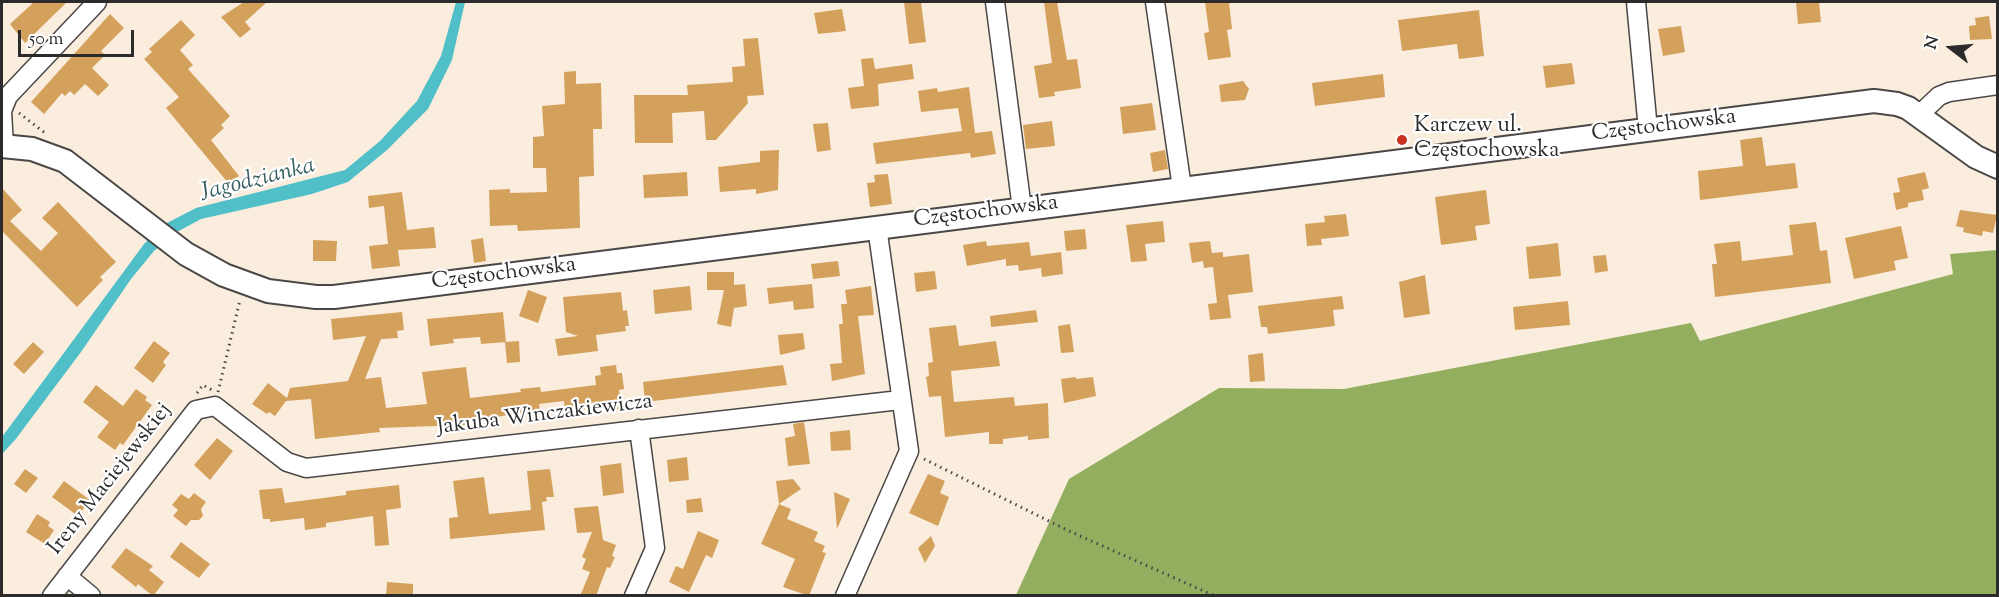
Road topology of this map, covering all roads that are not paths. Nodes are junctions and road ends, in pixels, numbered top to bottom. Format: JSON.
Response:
{"nodes":[{"id":1,"x":97,"y":2,"type":"edge"},
{"id":2,"x":995,"y":2,"type":"edge"},
{"id":3,"x":1155,"y":2,"type":"edge"},
{"id":4,"x":1636,"y":2,"type":"edge"},
{"id":5,"x":1998,"y":85,"type":"edge"},
{"id":6,"x":1919,"y":115,"type":"junction"},
{"id":7,"x":1648,"y":130,"type":"junction"},
{"id":8,"x":3,"y":146,"type":"edge"},
{"id":9,"x":1998,"y":167,"type":"edge"},
{"id":10,"x":1182,"y":188,"type":"junction"},
{"id":11,"x":1022,"y":209,"type":"junction"},
{"id":12,"x":877,"y":227,"type":"junction"},
{"id":13,"x":900,"y":400,"type":"junction"},
{"id":14,"x":214,"y":406,"type":"joint"},
{"id":15,"x":639,"y":429,"type":"junction"},
{"id":16,"x":67,"y":576,"type":"junction"},
{"id":17,"x":52,"y":596,"type":"edge"},
{"id":18,"x":91,"y":596,"type":"edge"},
{"id":19,"x":634,"y":596,"type":"edge"},
{"id":20,"x":845,"y":596,"type":"edge"}],
"edges":[{"from":1,"to":8,"type":"street"},
{"from":2,"to":11,"type":"street"},
{"from":3,"to":10,"type":"street"},
{"from":4,"to":7,"type":"street"},
{"from":5,"to":6,"type":"street"},
{"from":6,"to":7,"type":"main road","name":"Częstochowska"},
{"from":6,"to":9,"type":"main road","name":"Częstochowska"},
{"from":7,"to":10,"type":"main road","name":"Częstochowska"},
{"from":8,"to":12,"type":"main road","name":"Częstochowska"},
{"from":10,"to":11,"type":"main road","name":"Częstochowska"},
{"from":11,"to":12,"type":"main road","name":"Częstochowska"},
{"from":12,"to":13,"type":"street"},
{"from":13,"to":15,"type":"street","name":"Jakuba Winczakiewicza"},
{"from":13,"to":20,"type":"street"},
{"from":14,"to":15,"type":"street","name":"Jakuba Winczakiewicza"},
{"from":14,"to":16,"type":"street","name":"Ireny Maciejewskiej"},
{"from":15,"to":19,"type":"street"},
{"from":16,"to":17,"type":"street","name":"Ireny Maciejewskiej"},
{"from":16,"to":18,"type":"street"}]}
